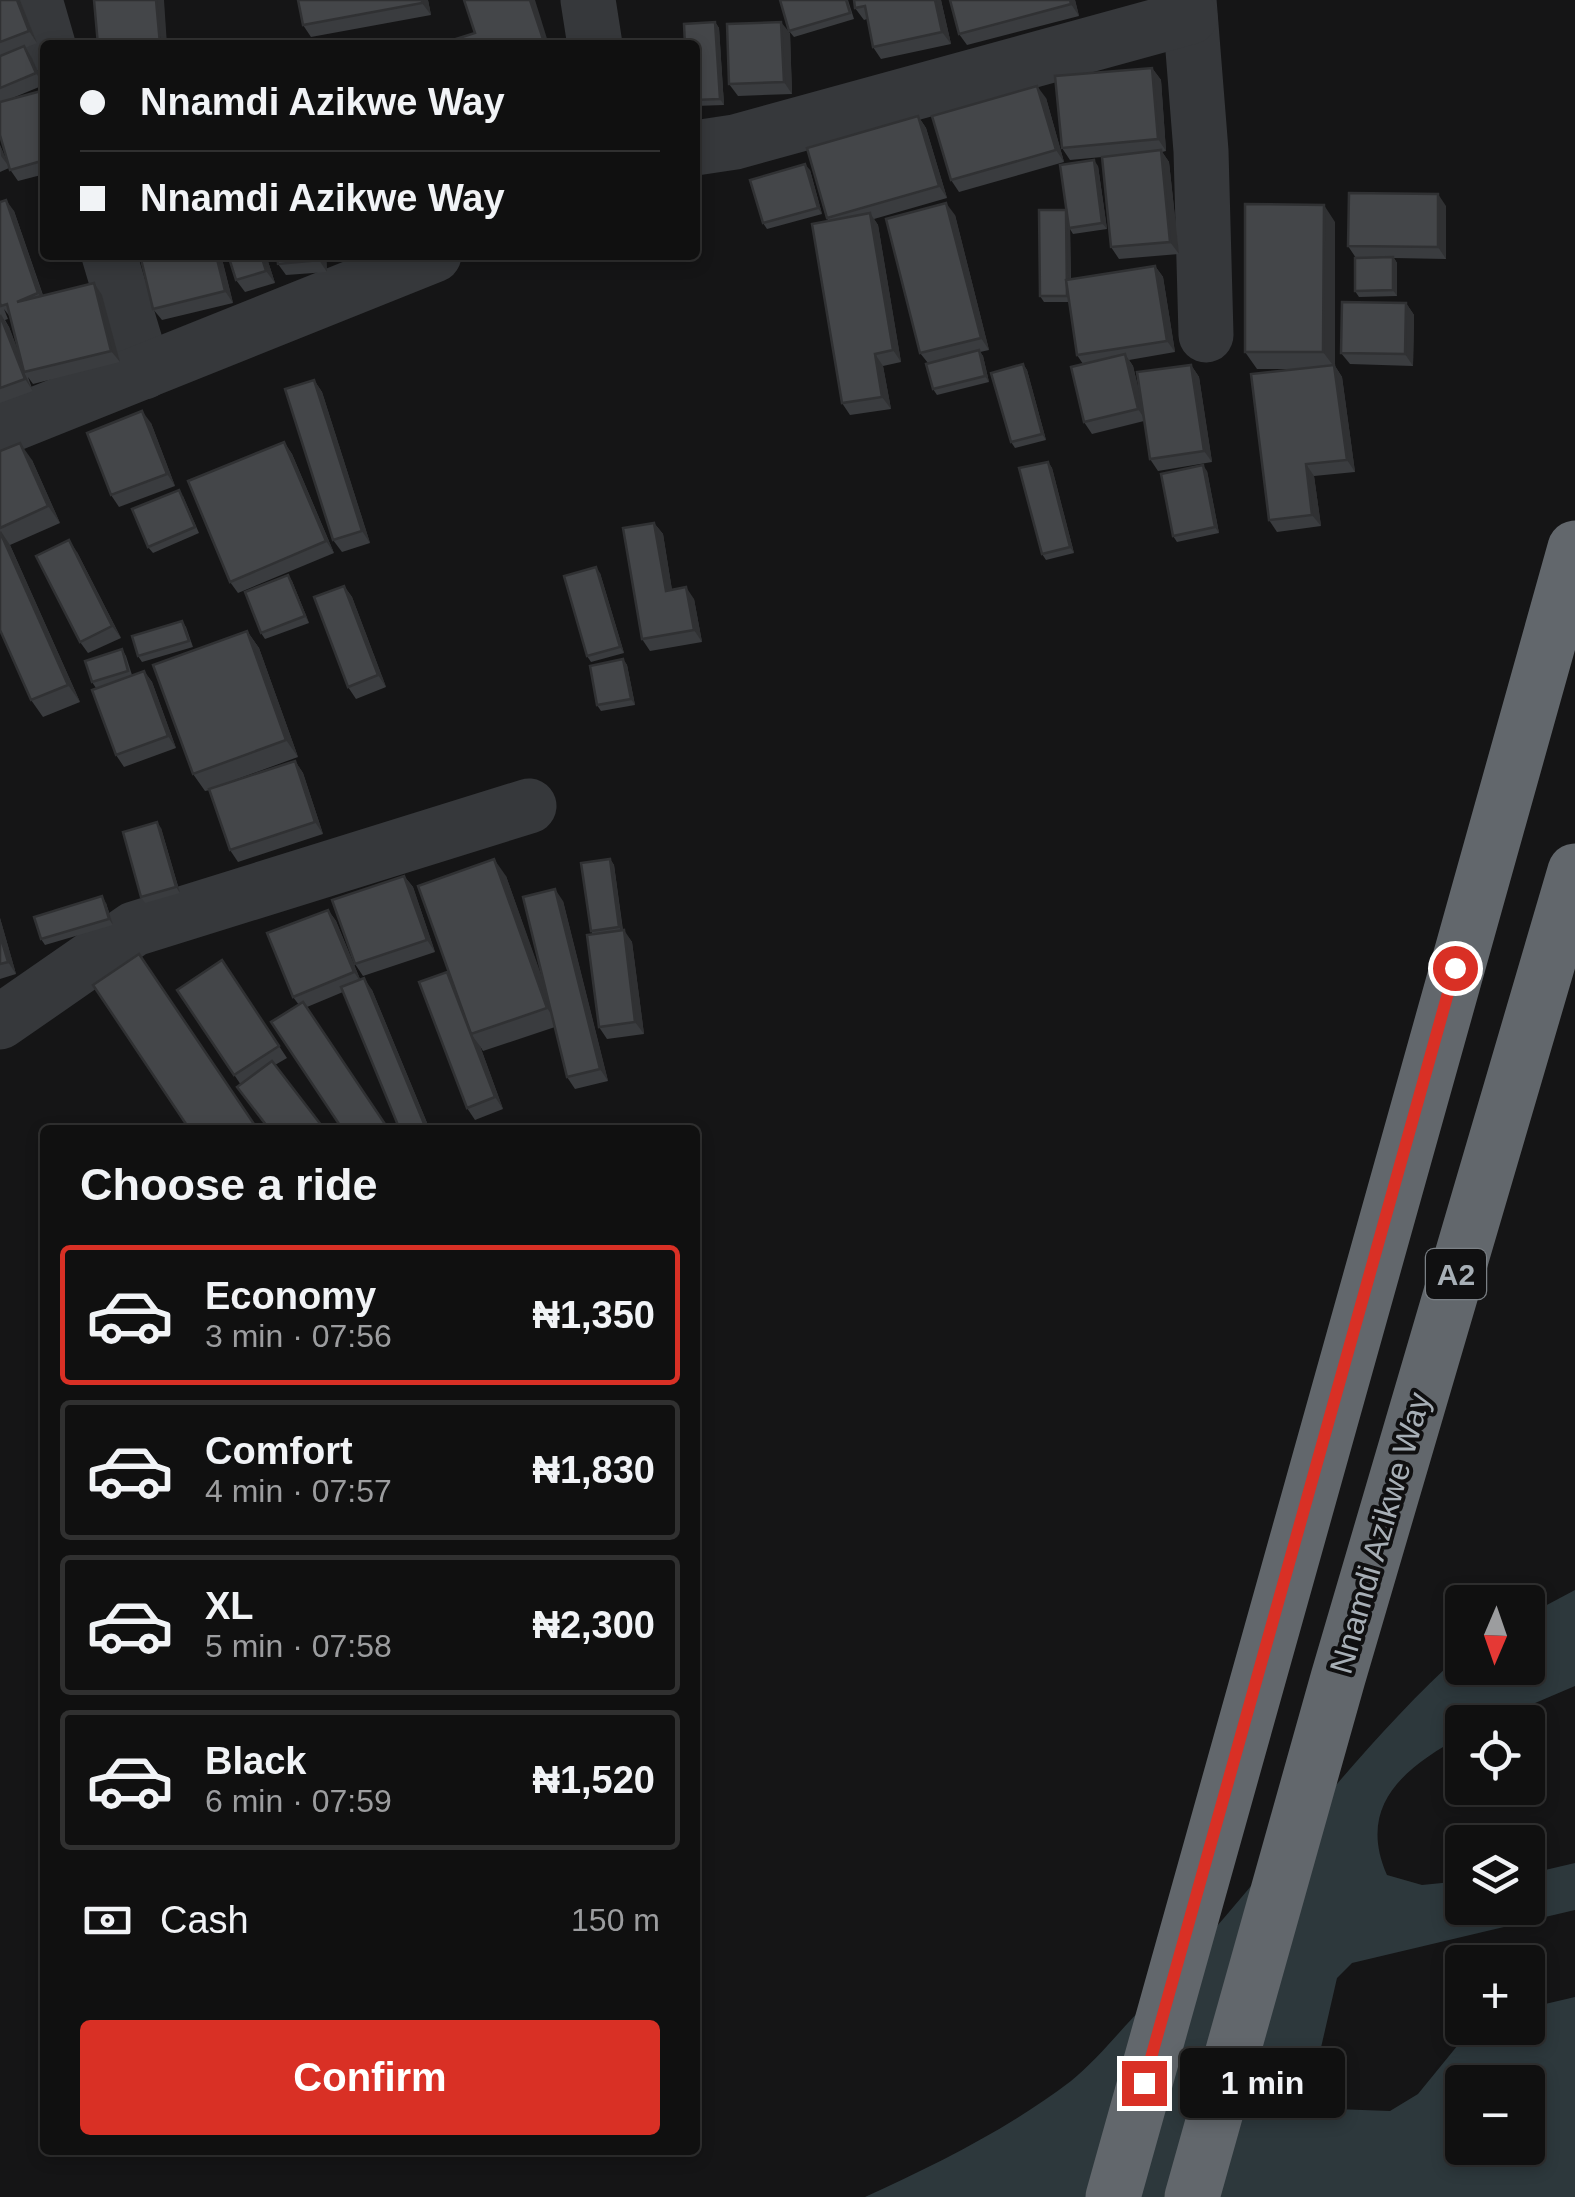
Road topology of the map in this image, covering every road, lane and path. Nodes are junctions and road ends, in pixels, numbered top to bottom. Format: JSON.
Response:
{"nodes":[{"id":1,"x":35,"y":0,"type":"edge"},
{"id":2,"x":588,"y":0,"type":"edge"},
{"id":3,"x":1189,"y":9,"type":"edge"},
{"id":4,"x":47,"y":40,"type":"edge"},
{"id":5,"x":594,"y":40,"type":"edge"},
{"id":6,"x":700,"y":147,"type":"edge"},
{"id":7,"x":110,"y":260,"type":"edge"},
{"id":8,"x":422,"y":260,"type":"edge"},
{"id":9,"x":1206,"y":335,"type":"dead end"},
{"id":10,"x":144,"y":372,"type":"junction"},
{"id":11,"x":0,"y":429,"type":"edge"},
{"id":12,"x":1575,"y":548,"type":"edge"},
{"id":13,"x":529,"y":806,"type":"dead end"},
{"id":14,"x":1575,"y":871,"type":"edge"},
{"id":15,"x":0,"y":1022,"type":"edge"},
{"id":16,"x":1113,"y":2197,"type":"edge"},
{"id":17,"x":1192,"y":2197,"type":"edge"}],
"edges":[{"from":1,"to":4,"type":"street"},
{"from":2,"to":5,"type":"street"},
{"from":3,"to":6,"type":"street"},
{"from":3,"to":9,"type":"street"},
{"from":7,"to":10,"type":"street"},
{"from":8,"to":10,"type":"street"},
{"from":10,"to":11,"type":"street"},
{"from":12,"to":16,"type":"highway","number":"A2"},
{"from":13,"to":15,"type":"street"},
{"from":14,"to":17,"type":"highway","name":"Nnamdi Azikwe Way","number":"A2"}]}
